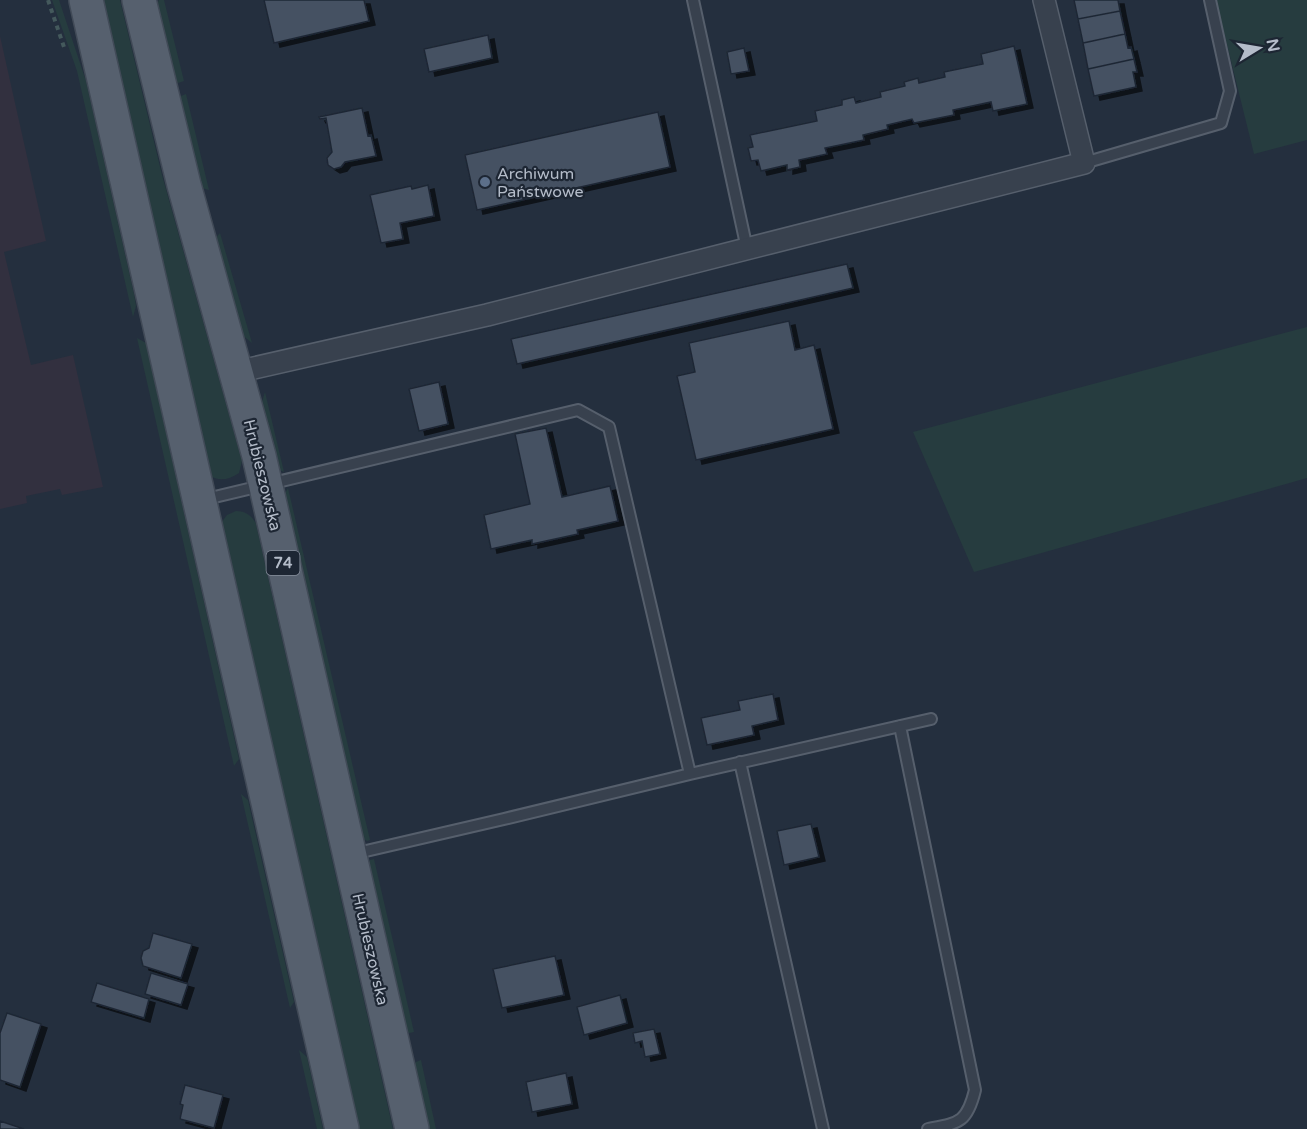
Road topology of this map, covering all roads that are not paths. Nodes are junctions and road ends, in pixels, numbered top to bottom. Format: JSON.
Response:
{"nodes":[{"id":1,"x":86,"y":0,"type":"edge"},
{"id":2,"x":139,"y":0,"type":"edge"},
{"id":3,"x":693,"y":0,"type":"edge"},
{"id":4,"x":1044,"y":0,"type":"edge"},
{"id":5,"x":1210,"y":0,"type":"edge"},
{"id":6,"x":1084,"y":163,"type":"junction"},
{"id":7,"x":747,"y":249,"type":"junction"},
{"id":8,"x":236,"y":372,"type":"junction"},
{"id":9,"x":266,"y":484,"type":"junction"},
{"id":10,"x":199,"y":501,"type":"junction"},
{"id":11,"x":931,"y":718,"type":"dead end"},
{"id":12,"x":900,"y":726,"type":"junction"},
{"id":13,"x":740,"y":762,"type":"junction"},
{"id":14,"x":690,"y":774,"type":"junction"},
{"id":15,"x":350,"y":855,"type":"junction"},
{"id":16,"x":342,"y":1129,"type":"edge"},
{"id":17,"x":412,"y":1129,"type":"edge"},
{"id":18,"x":823,"y":1129,"type":"edge"},
{"id":19,"x":928,"y":1129,"type":"edge"}],
"edges":[{"from":1,"to":10,"type":"main road"},
{"from":2,"to":8,"type":"main road","name":"Hrubieszowska","number":"74"},
{"from":3,"to":7,"type":"lane"},
{"from":4,"to":6,"type":"street"},
{"from":5,"to":6,"type":"lane"},
{"from":6,"to":7,"type":"street"},
{"from":7,"to":8,"type":"street"},
{"from":8,"to":9,"type":"main road","name":"Hrubieszowska","number":"74"},
{"from":9,"to":10,"type":"lane"},
{"from":9,"to":14,"type":"lane"},
{"from":9,"to":15,"type":"main road","name":"Hrubieszowska","number":"74"},
{"from":10,"to":16,"type":"main road"},
{"from":11,"to":12,"type":"lane"},
{"from":12,"to":13,"type":"lane"},
{"from":12,"to":19,"type":"lane"},
{"from":13,"to":14,"type":"lane"},
{"from":13,"to":18,"type":"lane"},
{"from":14,"to":15,"type":"lane"},
{"from":15,"to":17,"type":"main road","name":"Hrubieszowska","number":"74"}]}
